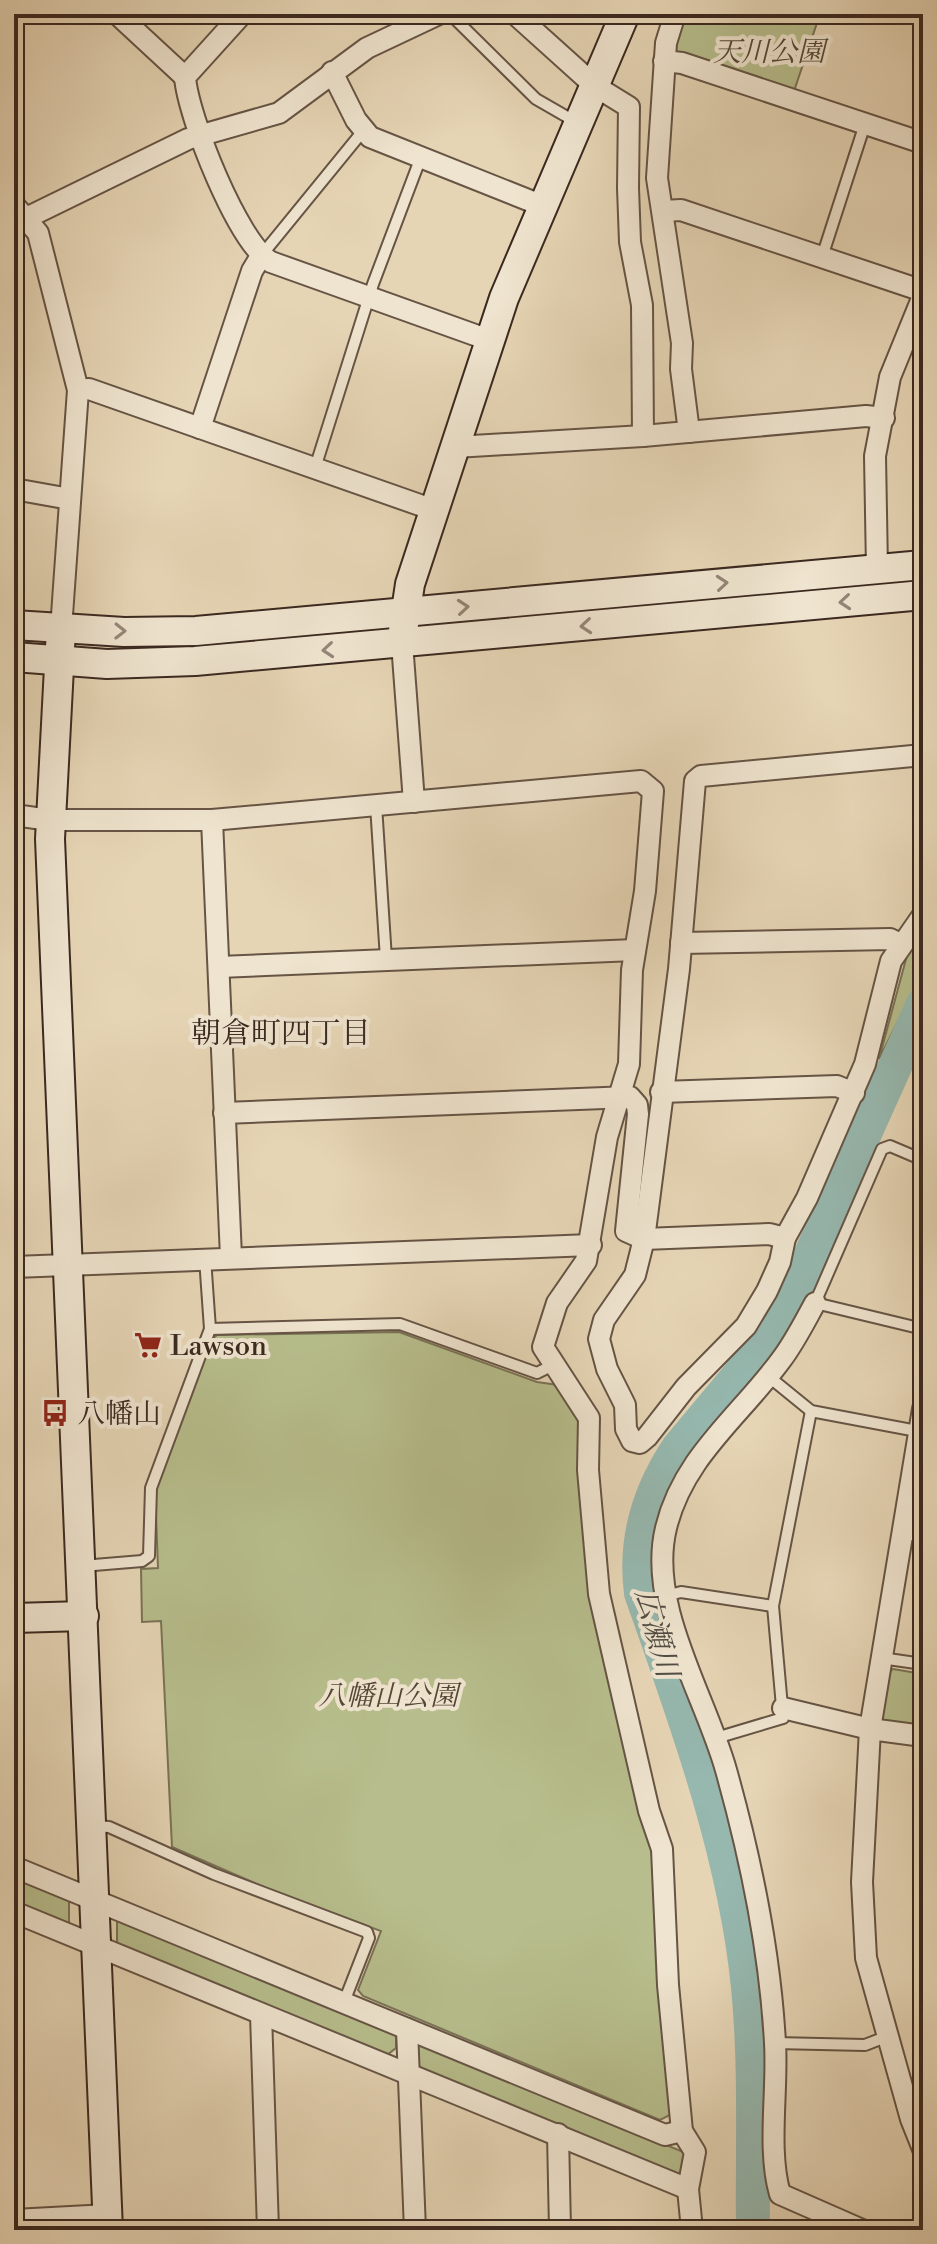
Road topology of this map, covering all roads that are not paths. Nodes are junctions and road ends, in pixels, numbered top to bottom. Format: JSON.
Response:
{"nodes":[{"id":1,"x":117,"y":14,"type":"edge"},
{"id":2,"x":242,"y":14,"type":"edge"},
{"id":3,"x":439,"y":14,"type":"edge"},
{"id":4,"x":450,"y":14,"type":"edge"},
{"id":5,"x":515,"y":14,"type":"edge"},
{"id":6,"x":625,"y":14,"type":"edge"},
{"id":7,"x":675,"y":14,"type":"edge"},
{"id":8,"x":664,"y":61,"type":"junction"},
{"id":9,"x":332,"y":72,"type":"junction"},
{"id":10,"x":185,"y":77,"type":"junction"},
{"id":11,"x":595,"y":86,"type":"junction"},
{"id":12,"x":578,"y":123,"type":"junction"},
{"id":13,"x":865,"y":124,"type":"junction"},
{"id":14,"x":363,"y":131,"type":"junction"},
{"id":15,"x":200,"y":135,"type":"junction"},
{"id":16,"x":923,"y":143,"type":"edge"},
{"id":17,"x":421,"y":157,"type":"junction"},
{"id":18,"x":543,"y":206,"type":"junction"},
{"id":19,"x":663,"y":211,"type":"junction"},
{"id":20,"x":18,"y":216,"type":"edge"},
{"id":21,"x":261,"y":256,"type":"junction"},
{"id":22,"x":822,"y":257,"type":"junction"},
{"id":23,"x":923,"y":294,"type":"edge"},
{"id":24,"x":370,"y":297,"type":"junction"},
{"id":25,"x":489,"y":340,"type":"junction"},
{"id":26,"x":78,"y":390,"type":"junction"},
{"id":27,"x":884,"y":418,"type":"junction"},
{"id":28,"x":200,"y":428,"type":"junction"},
{"id":29,"x":689,"y":432,"type":"junction"},
{"id":30,"x":643,"y":436,"type":"junction"},
{"id":31,"x":455,"y":447,"type":"junction"},
{"id":32,"x":315,"y":468,"type":"junction"},
{"id":33,"x":14,"y":489,"type":"edge"},
{"id":34,"x":70,"y":499,"type":"junction"},
{"id":35,"x":434,"y":510,"type":"junction"},
{"id":36,"x":923,"y":565,"type":"edge"},
{"id":37,"x":877,"y":569,"type":"junction"},
{"id":38,"x":923,"y":595,"type":"edge"},
{"id":39,"x":404,"y":612,"type":"junction"},
{"id":40,"x":14,"y":625,"type":"edge"},
{"id":41,"x":61,"y":629,"type":"junction"},
{"id":42,"x":402,"y":643,"type":"junction"},
{"id":43,"x":14,"y":657,"type":"edge"},
{"id":44,"x":59,"y":662,"type":"junction"},
{"id":45,"x":923,"y":755,"type":"edge"},
{"id":46,"x":414,"y":802,"type":"junction"},
{"id":47,"x":376,"y":805,"type":"junction"},
{"id":48,"x":14,"y":815,"type":"edge"},
{"id":49,"x":50,"y":820,"type":"junction"},
{"id":50,"x":212,"y":820,"type":"junction"},
{"id":51,"x":923,"y":915,"type":"edge"},
{"id":52,"x":681,"y":943,"type":"junction"},
{"id":53,"x":900,"y":944,"type":"junction"},
{"id":54,"x":635,"y":950,"type":"junction"},
{"id":55,"x":386,"y":959,"type":"junction"},
{"id":56,"x":219,"y":967,"type":"junction"},
{"id":57,"x":661,"y":1092,"type":"junction"},
{"id":58,"x":854,"y":1093,"type":"junction"},
{"id":59,"x":619,"y":1095,"type":"junction"},
{"id":60,"x":224,"y":1113,"type":"junction"},
{"id":61,"x":923,"y":1160,"type":"edge"},
{"id":62,"x":785,"y":1238,"type":"junction"},
{"id":63,"x":644,"y":1239,"type":"junction"},
{"id":64,"x":591,"y":1245,"type":"junction"},
{"id":65,"x":231,"y":1257,"type":"junction"},
{"id":66,"x":205,"y":1258,"type":"junction"},
{"id":67,"x":67,"y":1265,"type":"junction"},
{"id":68,"x":14,"y":1267,"type":"edge"},
{"id":69,"x":815,"y":1303,"type":"junction"},
{"id":70,"x":210,"y":1329,"type":"junction"},
{"id":71,"x":923,"y":1329,"type":"edge"},
{"id":72,"x":553,"y":1365,"type":"junction"},
{"id":73,"x":768,"y":1376,"type":"junction"},
{"id":74,"x":923,"y":1409,"type":"edge"},
{"id":75,"x":811,"y":1411,"type":"junction"},
{"id":76,"x":917,"y":1431,"type":"junction"},
{"id":77,"x":901,"y":1532,"type":"junction"},
{"id":78,"x":923,"y":1537,"type":"edge"},
{"id":79,"x":81,"y":1566,"type":"junction"},
{"id":80,"x":665,"y":1596,"type":"junction"},
{"id":81,"x":773,"y":1606,"type":"junction"},
{"id":82,"x":84,"y":1616,"type":"junction"},
{"id":83,"x":14,"y":1618,"type":"edge"},
{"id":84,"x":881,"y":1658,"type":"junction"},
{"id":85,"x":923,"y":1664,"type":"edge"},
{"id":86,"x":783,"y":1708,"type":"junction"},
{"id":87,"x":870,"y":1729,"type":"junction"},
{"id":88,"x":923,"y":1736,"type":"edge"},
{"id":89,"x":716,"y":1738,"type":"junction"},
{"id":90,"x":91,"y":1826,"type":"junction"},
{"id":91,"x":14,"y":1867,"type":"edge"},
{"id":92,"x":95,"y":1901,"type":"junction"},
{"id":93,"x":14,"y":1912,"type":"edge"},
{"id":94,"x":97,"y":1946,"type":"junction"},
{"id":95,"x":344,"y":2002,"type":"junction"},
{"id":96,"x":261,"y":2014,"type":"junction"},
{"id":97,"x":407,"y":2029,"type":"junction"},
{"id":98,"x":888,"y":2036,"type":"junction"},
{"id":99,"x":775,"y":2043,"type":"junction"},
{"id":100,"x":409,"y":2074,"type":"junction"},
{"id":101,"x":682,"y":2131,"type":"junction"},
{"id":102,"x":558,"y":2134,"type":"junction"},
{"id":103,"x":923,"y":2149,"type":"edge"},
{"id":104,"x":688,"y":2189,"type":"junction"},
{"id":105,"x":14,"y":2220,"type":"edge"},
{"id":106,"x":108,"y":2223,"type":"edge"},
{"id":107,"x":841,"y":2226,"type":"edge"},
{"id":108,"x":268,"y":2230,"type":"edge"},
{"id":109,"x":415,"y":2230,"type":"edge"},
{"id":110,"x":560,"y":2230,"type":"edge"},
{"id":111,"x":692,"y":2230,"type":"edge"},
{"id":112,"x":862,"y":2230,"type":"edge"}],
"edges":[{"from":1,"to":10,"type":"street"},
{"from":2,"to":10,"type":"street"},
{"from":3,"to":9,"type":"street"},
{"from":4,"to":12,"type":"lane"},
{"from":5,"to":11,"type":"street"},
{"from":6,"to":11,"type":"street"},
{"from":7,"to":8,"type":"street"},
{"from":8,"to":13,"type":"street"},
{"from":8,"to":19,"type":"street"},
{"from":9,"to":14,"type":"street"},
{"from":9,"to":15,"type":"street"},
{"from":10,"to":15,"type":"street"},
{"from":11,"to":12,"type":"street"},
{"from":11,"to":30,"type":"street"},
{"from":12,"to":18,"type":"street"},
{"from":13,"to":16,"type":"street"},
{"from":13,"to":22,"type":"lane"},
{"from":14,"to":17,"type":"street"},
{"from":14,"to":21,"type":"lane"},
{"from":15,"to":20,"type":"street"},
{"from":15,"to":21,"type":"street"},
{"from":17,"to":18,"type":"street"},
{"from":17,"to":24,"type":"lane"},
{"from":18,"to":25,"type":"street"},
{"from":19,"to":22,"type":"street"},
{"from":19,"to":29,"type":"street"},
{"from":20,"to":26,"type":"street"},
{"from":21,"to":24,"type":"street"},
{"from":21,"to":28,"type":"street"},
{"from":22,"to":23,"type":"street"},
{"from":23,"to":27,"type":"street"},
{"from":24,"to":25,"type":"street"},
{"from":24,"to":32,"type":"lane"},
{"from":25,"to":31,"type":"street"},
{"from":26,"to":28,"type":"street"},
{"from":26,"to":34,"type":"street"},
{"from":27,"to":29,"type":"street"},
{"from":27,"to":37,"type":"street"},
{"from":28,"to":32,"type":"street"},
{"from":29,"to":30,"type":"street"},
{"from":30,"to":31,"type":"street"},
{"from":31,"to":35,"type":"street"},
{"from":32,"to":35,"type":"street"},
{"from":33,"to":34,"type":"street"},
{"from":34,"to":41,"type":"street"},
{"from":35,"to":39,"type":"street"},
{"from":36,"to":37,"type":"street"},
{"from":39,"to":37,"type":"street","one_way":true},
{"from":38,"to":42,"type":"street","one_way":true},
{"from":41,"to":39,"type":"street","one_way":true},
{"from":39,"to":42,"type":"street"},
{"from":40,"to":41,"type":"street"},
{"from":41,"to":44,"type":"street"},
{"from":42,"to":44,"type":"street","one_way":true},
{"from":42,"to":46,"type":"street"},
{"from":43,"to":44,"type":"street"},
{"from":44,"to":49,"type":"street"},
{"from":45,"to":52,"type":"street"},
{"from":46,"to":47,"type":"street"},
{"from":46,"to":54,"type":"street"},
{"from":47,"to":50,"type":"street"},
{"from":47,"to":55,"type":"lane"},
{"from":48,"to":49,"type":"street"},
{"from":49,"to":50,"type":"street"},
{"from":49,"to":67,"type":"street"},
{"from":50,"to":56,"type":"street"},
{"from":51,"to":53,"type":"street"},
{"from":52,"to":53,"type":"street"},
{"from":52,"to":57,"type":"street"},
{"from":53,"to":58,"type":"street"},
{"from":54,"to":55,"type":"street"},
{"from":54,"to":59,"type":"street"},
{"from":55,"to":56,"type":"street"},
{"from":56,"to":60,"type":"street"},
{"from":57,"to":58,"type":"street"},
{"from":57,"to":63,"type":"street"},
{"from":58,"to":62,"type":"street"},
{"from":59,"to":60,"type":"street"},
{"from":59,"to":63,"type":"street"},
{"from":59,"to":64,"type":"street"},
{"from":60,"to":65,"type":"street"},
{"from":61,"to":69,"type":"lane"},
{"from":62,"to":63,"type":"street"},
{"from":62,"to":63,"type":"street"},
{"from":64,"to":65,"type":"street"},
{"from":64,"to":72,"type":"street"},
{"from":65,"to":66,"type":"street"},
{"from":66,"to":67,"type":"street"},
{"from":66,"to":70,"type":"lane"},
{"from":67,"to":68,"type":"street"},
{"from":67,"to":79,"type":"street"},
{"from":69,"to":71,"type":"lane"},
{"from":69,"to":73,"type":"street"},
{"from":70,"to":72,"type":"lane"},
{"from":70,"to":79,"type":"lane"},
{"from":72,"to":101,"type":"street"},
{"from":73,"to":75,"type":"lane"},
{"from":73,"to":80,"type":"street"},
{"from":74,"to":76,"type":"street"},
{"from":75,"to":76,"type":"lane"},
{"from":75,"to":81,"type":"lane"},
{"from":76,"to":77,"type":"street"},
{"from":77,"to":78,"type":"lane"},
{"from":77,"to":84,"type":"street"},
{"from":79,"to":82,"type":"street"},
{"from":80,"to":81,"type":"lane"},
{"from":80,"to":89,"type":"street"},
{"from":81,"to":86,"type":"lane"},
{"from":82,"to":83,"type":"street"},
{"from":82,"to":90,"type":"street"},
{"from":84,"to":85,"type":"lane"},
{"from":84,"to":87,"type":"street"},
{"from":86,"to":87,"type":"street"},
{"from":86,"to":89,"type":"lane"},
{"from":87,"to":88,"type":"street"},
{"from":87,"to":98,"type":"street"},
{"from":89,"to":99,"type":"street"},
{"from":90,"to":92,"type":"street"},
{"from":90,"to":95,"type":"lane"},
{"from":91,"to":92,"type":"street"},
{"from":92,"to":94,"type":"street"},
{"from":92,"to":95,"type":"street"},
{"from":93,"to":94,"type":"street"},
{"from":94,"to":96,"type":"street"},
{"from":94,"to":106,"type":"street"},
{"from":95,"to":97,"type":"street"},
{"from":96,"to":100,"type":"street"},
{"from":96,"to":108,"type":"street"},
{"from":97,"to":100,"type":"street"},
{"from":97,"to":101,"type":"street"},
{"from":98,"to":99,"type":"lane"},
{"from":98,"to":103,"type":"street"},
{"from":99,"to":107,"type":"street"},
{"from":100,"to":102,"type":"street"},
{"from":100,"to":109,"type":"street"},
{"from":101,"to":104,"type":"street"},
{"from":102,"to":104,"type":"street"},
{"from":102,"to":110,"type":"street"},
{"from":104,"to":111,"type":"street"},
{"from":105,"to":106,"type":"street"},
{"from":107,"to":112,"type":"street"}]}
